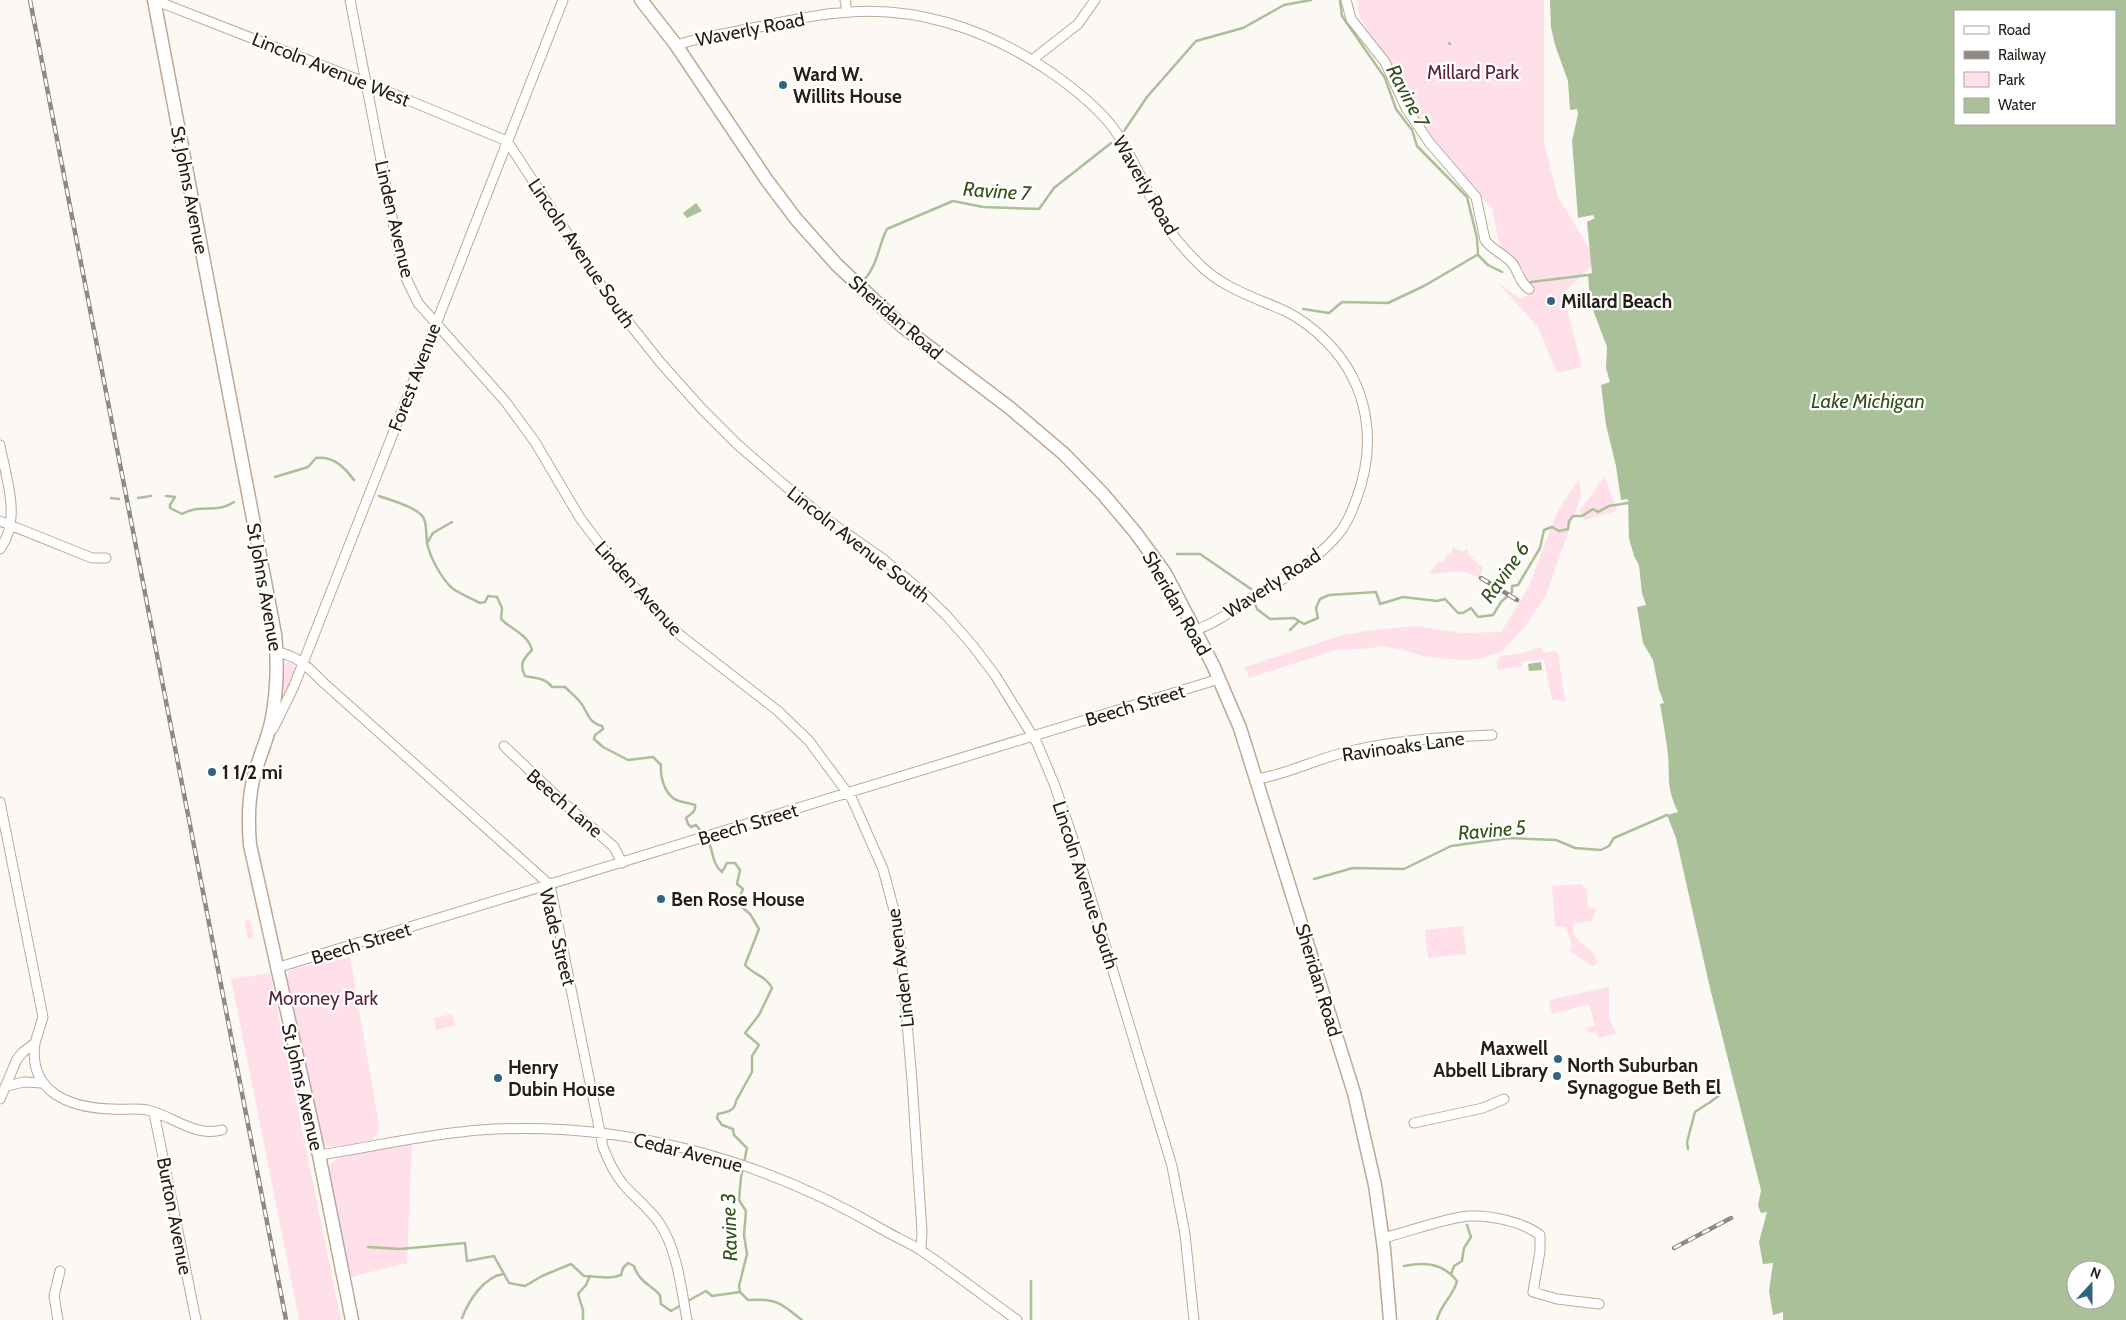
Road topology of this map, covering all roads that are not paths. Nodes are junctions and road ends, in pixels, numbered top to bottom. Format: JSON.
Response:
{"nodes":[{"id":1,"x":154,"y":0,"type":"edge"},
{"id":2,"x":350,"y":0,"type":"edge"},
{"id":3,"x":562,"y":0,"type":"edge"},
{"id":4,"x":642,"y":0,"type":"edge"},
{"id":5,"x":845,"y":0,"type":"edge"},
{"id":6,"x":1095,"y":0,"type":"edge"},
{"id":7,"x":1346,"y":0,"type":"edge"},
{"id":8,"x":847,"y":12,"type":"junction"},
{"id":9,"x":676,"y":44,"type":"junction"},
{"id":10,"x":1032,"y":60,"type":"junction"},
{"id":11,"x":367,"y":83,"type":"junction"},
{"id":12,"x":507,"y":141,"type":"junction"},
{"id":13,"x":1529,"y":289,"type":"dead end"},
{"id":14,"x":435,"y":324,"type":"junction"},
{"id":15,"x":0,"y":445,"type":"edge"},
{"id":16,"x":0,"y":521,"type":"edge"},
{"id":17,"x":11,"y":526,"type":"junction"},
{"id":18,"x":0,"y":549,"type":"edge"},
{"id":19,"x":106,"y":558,"type":"dead end"},
{"id":20,"x":1195,"y":630,"type":"junction"},
{"id":21,"x":277,"y":652,"type":"junction"},
{"id":22,"x":302,"y":661,"type":"junction"},
{"id":23,"x":1219,"y":679,"type":"junction"},
{"id":24,"x":1492,"y":735,"type":"dead end"},
{"id":25,"x":1032,"y":736,"type":"junction"},
{"id":26,"x":504,"y":746,"type":"dead end"},
{"id":27,"x":262,"y":753,"type":"junction"},
{"id":28,"x":1257,"y":779,"type":"junction"},
{"id":29,"x":847,"y":793,"type":"junction"},
{"id":30,"x":0,"y":802,"type":"edge"},
{"id":31,"x":622,"y":863,"type":"junction"},
{"id":32,"x":550,"y":885,"type":"junction"},
{"id":33,"x":276,"y":968,"type":"junction"},
{"id":34,"x":35,"y":1043,"type":"junction"},
{"id":35,"x":42,"y":1083,"type":"junction"},
{"id":36,"x":7,"y":1086,"type":"junction"},
{"id":37,"x":0,"y":1099,"type":"edge"},
{"id":38,"x":1504,"y":1099,"type":"dead end"},
{"id":39,"x":154,"y":1112,"type":"junction"},
{"id":40,"x":1414,"y":1123,"type":"dead end"},
{"id":41,"x":222,"y":1130,"type":"dead end"},
{"id":42,"x":598,"y":1132,"type":"junction"},
{"id":43,"x":319,"y":1154,"type":"junction"},
{"id":44,"x":1383,"y":1238,"type":"junction"},
{"id":45,"x":920,"y":1250,"type":"junction"},
{"id":46,"x":60,"y":1271,"type":"dead end"},
{"id":47,"x":1599,"y":1304,"type":"dead end"},
{"id":48,"x":58,"y":1320,"type":"edge"},
{"id":49,"x":196,"y":1320,"type":"edge"},
{"id":50,"x":352,"y":1320,"type":"edge"},
{"id":51,"x":687,"y":1320,"type":"edge"},
{"id":52,"x":1017,"y":1320,"type":"edge"},
{"id":53,"x":1194,"y":1320,"type":"edge"},
{"id":54,"x":1390,"y":1320,"type":"edge"}],
"edges":[{"from":1,"to":11,"type":"street","name":"Lincoln Avenue West"},
{"from":1,"to":21,"type":"street","name":"St Johns Avenue"},
{"from":2,"to":11,"type":"street","name":"Linden Avenue"},
{"from":3,"to":12,"type":"street","name":"Forest Avenue"},
{"from":4,"to":9,"type":"street","name":"Sheridan Road"},
{"from":5,"to":8,"type":"street"},
{"from":6,"to":10,"type":"street"},
{"from":7,"to":13,"type":"street"},
{"from":8,"to":9,"type":"street","name":"Waverly Road"},
{"from":8,"to":10,"type":"street","name":"Waverly Road"},
{"from":9,"to":20,"type":"street","name":"Sheridan Road"},
{"from":10,"to":20,"type":"street","name":"Waverly Road"},
{"from":11,"to":12,"type":"street","name":"Lincoln Avenue West"},
{"from":11,"to":14,"type":"street","name":"Linden Avenue"},
{"from":12,"to":14,"type":"street","name":"Forest Avenue"},
{"from":12,"to":25,"type":"street","name":"Lincoln Avenue South"},
{"from":14,"to":22,"type":"street","name":"Forest Avenue"},
{"from":14,"to":29,"type":"street","name":"Linden Avenue"},
{"from":15,"to":17,"type":"street"},
{"from":16,"to":17,"type":"street"},
{"from":17,"to":18,"type":"street"},
{"from":17,"to":19,"type":"street"},
{"from":20,"to":23,"type":"street","name":"Sheridan Road"},
{"from":21,"to":22,"type":"street","name":"Wade Street"},
{"from":21,"to":27,"type":"street","name":"St Johns Avenue"},
{"from":22,"to":27,"type":"street","name":"Forest Avenue"},
{"from":22,"to":32,"type":"street","name":"Wade Street"},
{"from":23,"to":25,"type":"street","name":"Beech Street"},
{"from":23,"to":28,"type":"street","name":"Sheridan Road"},
{"from":24,"to":28,"type":"street","name":"Ravinoaks Lane"},
{"from":25,"to":29,"type":"street","name":"Beech Street"},
{"from":25,"to":53,"type":"street","name":"Lincoln Avenue South"},
{"from":26,"to":31,"type":"street","name":"Beech Lane"},
{"from":27,"to":33,"type":"street","name":"St Johns Avenue"},
{"from":28,"to":44,"type":"street","name":"Sheridan Road"},
{"from":29,"to":31,"type":"street","name":"Beech Street"},
{"from":29,"to":45,"type":"street","name":"Linden Avenue"},
{"from":30,"to":34,"type":"street"},
{"from":31,"to":32,"type":"street","name":"Beech Street"},
{"from":32,"to":33,"type":"street","name":"Beech Street"},
{"from":32,"to":42,"type":"street","name":"Wade Street"},
{"from":33,"to":43,"type":"street","name":"St Johns Avenue"},
{"from":34,"to":35,"type":"street"},
{"from":34,"to":36,"type":"street"},
{"from":35,"to":36,"type":"street"},
{"from":35,"to":39,"type":"street"},
{"from":36,"to":37,"type":"street"},
{"from":38,"to":40,"type":"street"},
{"from":39,"to":41,"type":"street"},
{"from":39,"to":49,"type":"street","name":"Burton Avenue"},
{"from":42,"to":43,"type":"street","name":"Cedar Avenue"},
{"from":42,"to":45,"type":"street","name":"Cedar Avenue"},
{"from":42,"to":51,"type":"street","name":"Wade Street"},
{"from":43,"to":50,"type":"street","name":"St Johns Avenue"},
{"from":44,"to":47,"type":"street"},
{"from":44,"to":54,"type":"street","name":"Sheridan Road"},
{"from":45,"to":52,"type":"street","name":"Cedar Avenue"},
{"from":46,"to":48,"type":"street"}]}
